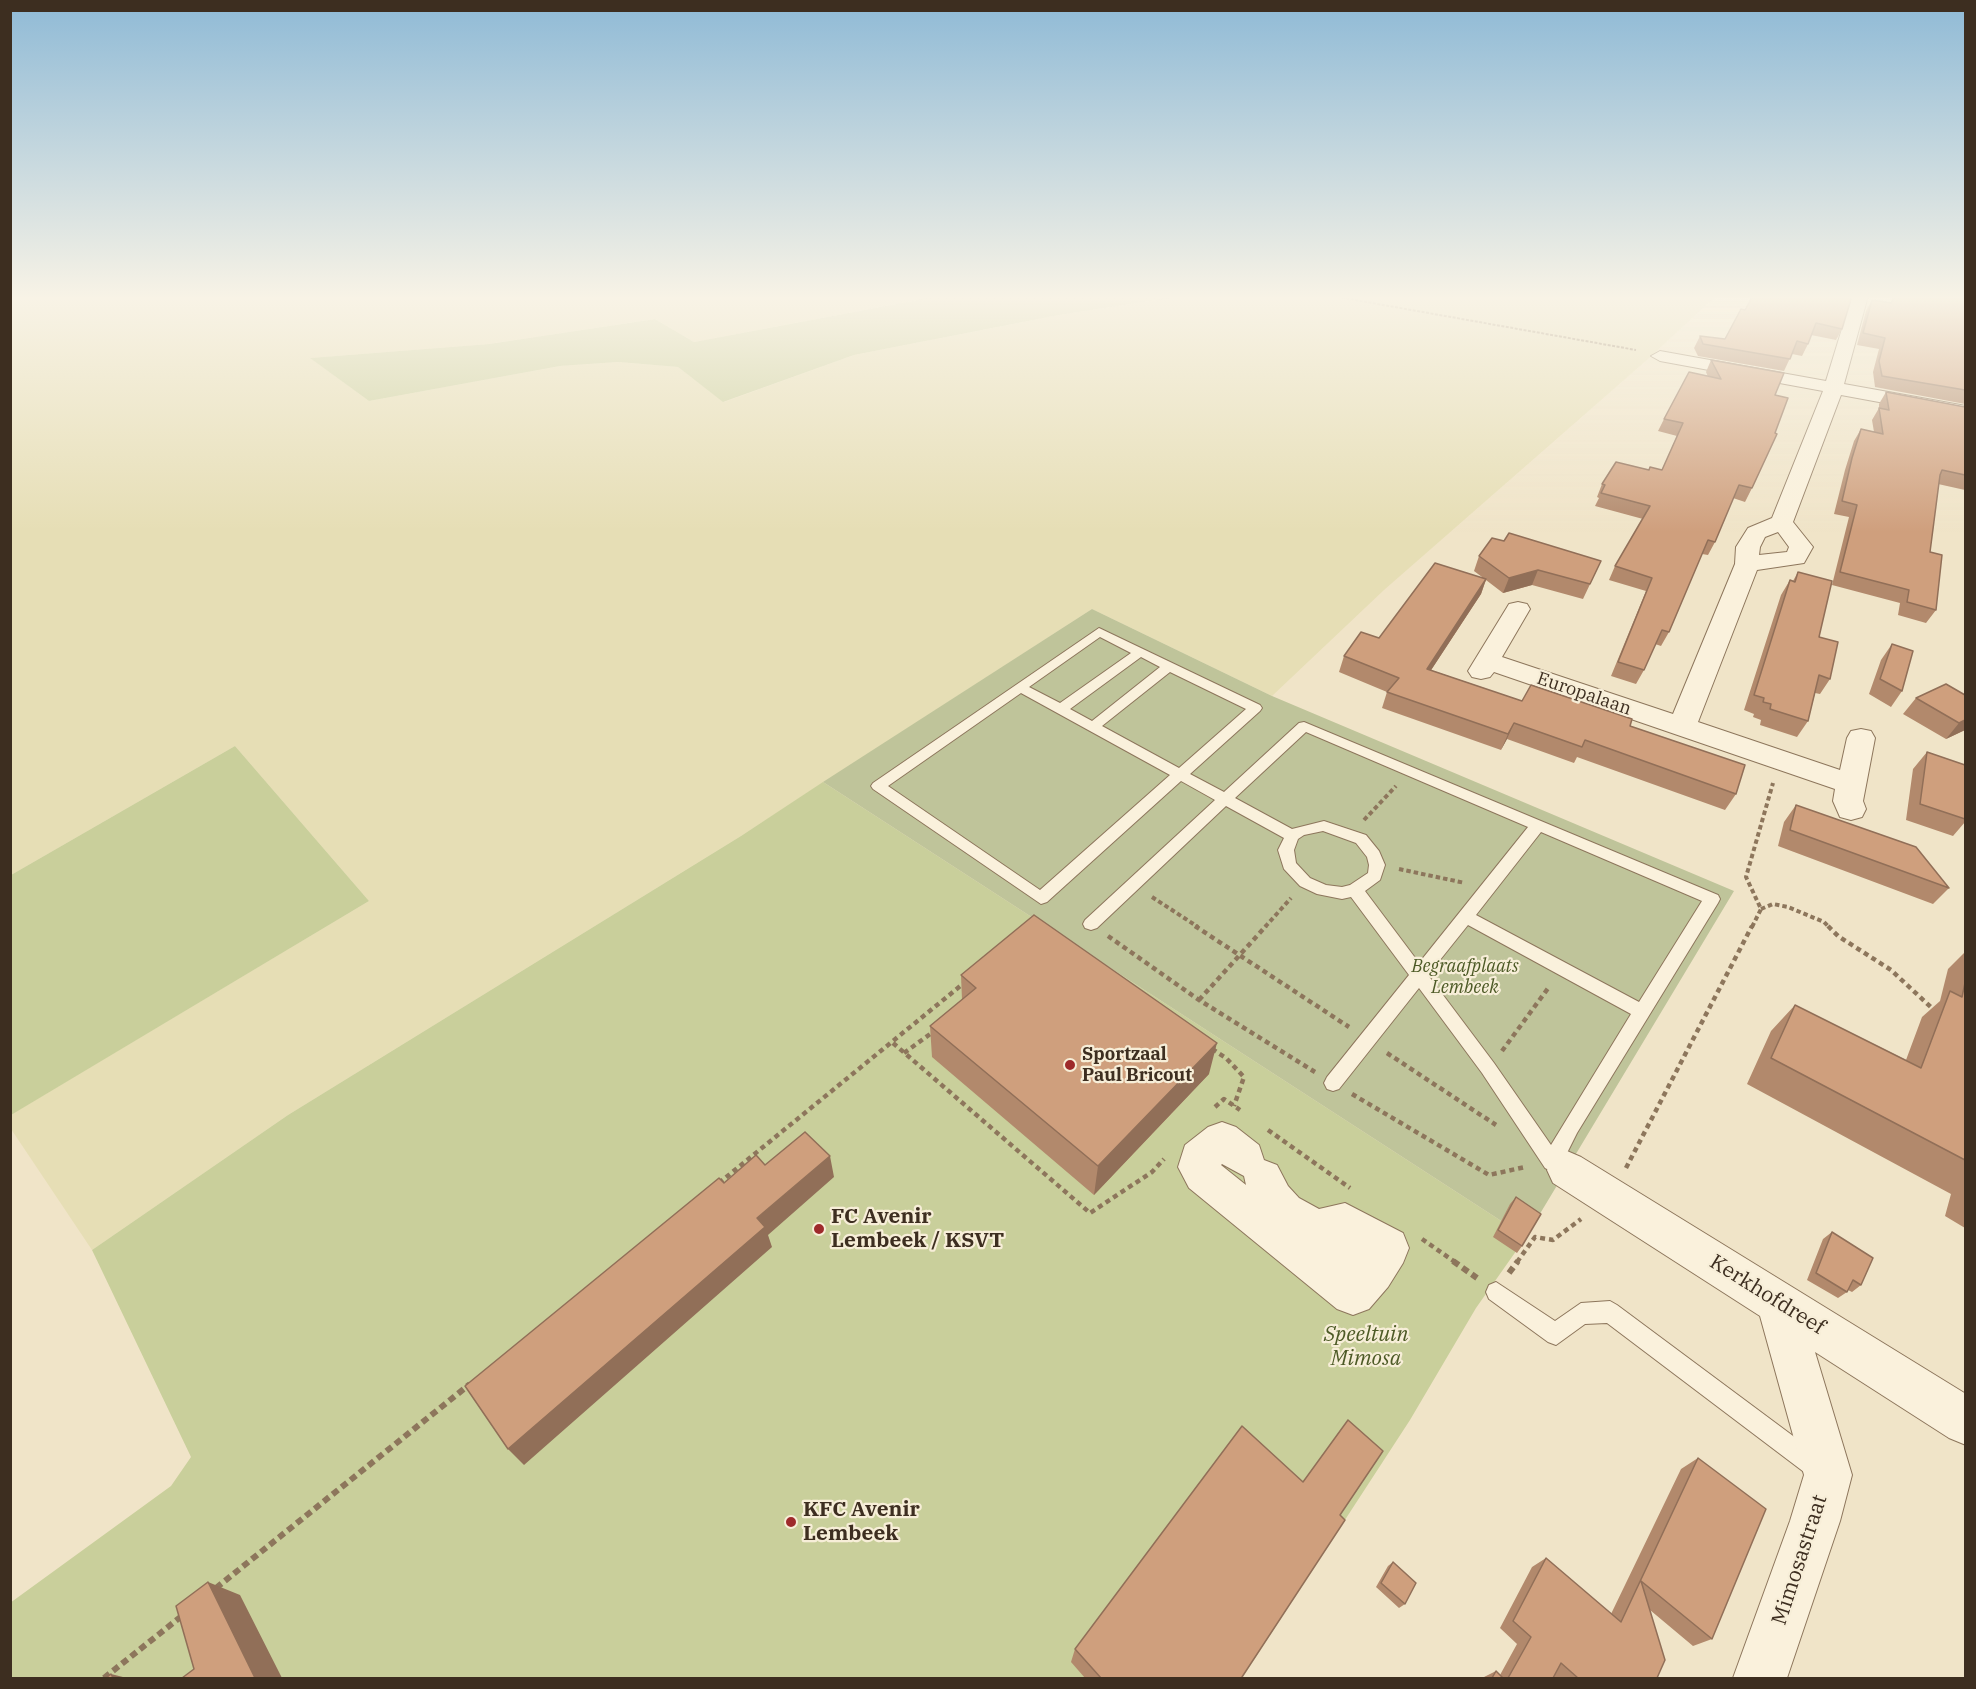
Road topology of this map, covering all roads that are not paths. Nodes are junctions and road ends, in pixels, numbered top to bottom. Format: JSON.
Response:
{"nodes":[{"id":1,"x":1756,"y":375,"type":"edge"},
{"id":2,"x":1837,"y":375,"type":"edge"},
{"id":3,"x":1833,"y":390,"type":"junction"},
{"id":4,"x":1965,"y":412,"type":"edge"},
{"id":5,"x":1782,"y":522,"type":"junction"},
{"id":6,"x":1747,"y":564,"type":"junction"},
{"id":7,"x":1518,"y":609,"type":"dead end"},
{"id":8,"x":1140,"y":652,"type":"junction"},
{"id":9,"x":1169,"y":666,"type":"junction"},
{"id":10,"x":1020,"y":687,"type":"junction"},
{"id":11,"x":1061,"y":710,"type":"junction"},
{"id":12,"x":1092,"y":727,"type":"junction"},
{"id":13,"x":1682,"y":727,"type":"junction"},
{"id":14,"x":1861,"y":738,"type":"dead end"},
{"id":15,"x":1179,"y":774,"type":"junction"},
{"id":16,"x":1224,"y":799,"type":"junction"},
{"id":17,"x":1539,"y":824,"type":"junction"},
{"id":18,"x":1293,"y":836,"type":"junction"},
{"id":19,"x":1355,"y":890,"type":"junction"},
{"id":20,"x":1467,"y":917,"type":"junction"},
{"id":21,"x":1091,"y":924,"type":"dead end"},
{"id":22,"x":1418,"y":978,"type":"junction"},
{"id":23,"x":1643,"y":1012,"type":"junction"},
{"id":24,"x":1333,"y":1083,"type":"dead end"},
{"id":25,"x":1249,"y":1166,"type":"road end"},
{"id":26,"x":1559,"y":1166,"type":"junction"},
{"id":27,"x":1330,"y":1238,"type":"road end"},
{"id":28,"x":1496,"y":1292,"type":"road end"},
{"id":29,"x":1778,"y":1302,"type":"junction"},
{"id":30,"x":1965,"y":1421,"type":"edge"},
{"id":31,"x":1828,"y":1475,"type":"junction"},
{"id":32,"x":1760,"y":1678,"type":"edge"}],
"edges":[{"from":1,"to":3,"type":"street"},
{"from":2,"to":3,"type":"street"},
{"from":3,"to":4,"type":"street"},
{"from":3,"to":5,"type":"street"},
{"from":5,"to":6,"type":"street"},
{"from":5,"to":6,"type":"street"},
{"from":6,"to":13,"type":"street"},
{"from":7,"to":13,"type":"street","name":"Europalaan"},
{"from":8,"to":9,"type":"lane"},
{"from":8,"to":10,"type":"lane"},
{"from":8,"to":11,"type":"lane"},
{"from":9,"to":12,"type":"lane"},
{"from":9,"to":15,"type":"lane"},
{"from":10,"to":11,"type":"lane"},
{"from":10,"to":15,"type":"lane"},
{"from":11,"to":12,"type":"lane"},
{"from":12,"to":15,"type":"lane"},
{"from":13,"to":14,"type":"street","name":"Europalaan"},
{"from":15,"to":16,"type":"lane"},
{"from":16,"to":17,"type":"lane"},
{"from":16,"to":18,"type":"lane"},
{"from":16,"to":21,"type":"lane"},
{"from":17,"to":20,"type":"lane"},
{"from":17,"to":23,"type":"lane"},
{"from":18,"to":19,"type":"lane"},
{"from":18,"to":19,"type":"lane"},
{"from":19,"to":22,"type":"lane"},
{"from":20,"to":22,"type":"lane"},
{"from":20,"to":23,"type":"lane"},
{"from":22,"to":24,"type":"lane"},
{"from":22,"to":26,"type":"lane"},
{"from":23,"to":26,"type":"lane"},
{"from":25,"to":27,"type":"street"},
{"from":26,"to":29,"type":"street","name":"Kerkhofdreef"},
{"from":28,"to":31,"type":"lane"},
{"from":29,"to":30,"type":"street","name":"Kerkhofdreef"},
{"from":29,"to":31,"type":"street","name":"Mimosastraat"},
{"from":31,"to":32,"type":"street","name":"Mimosastraat"}]}
